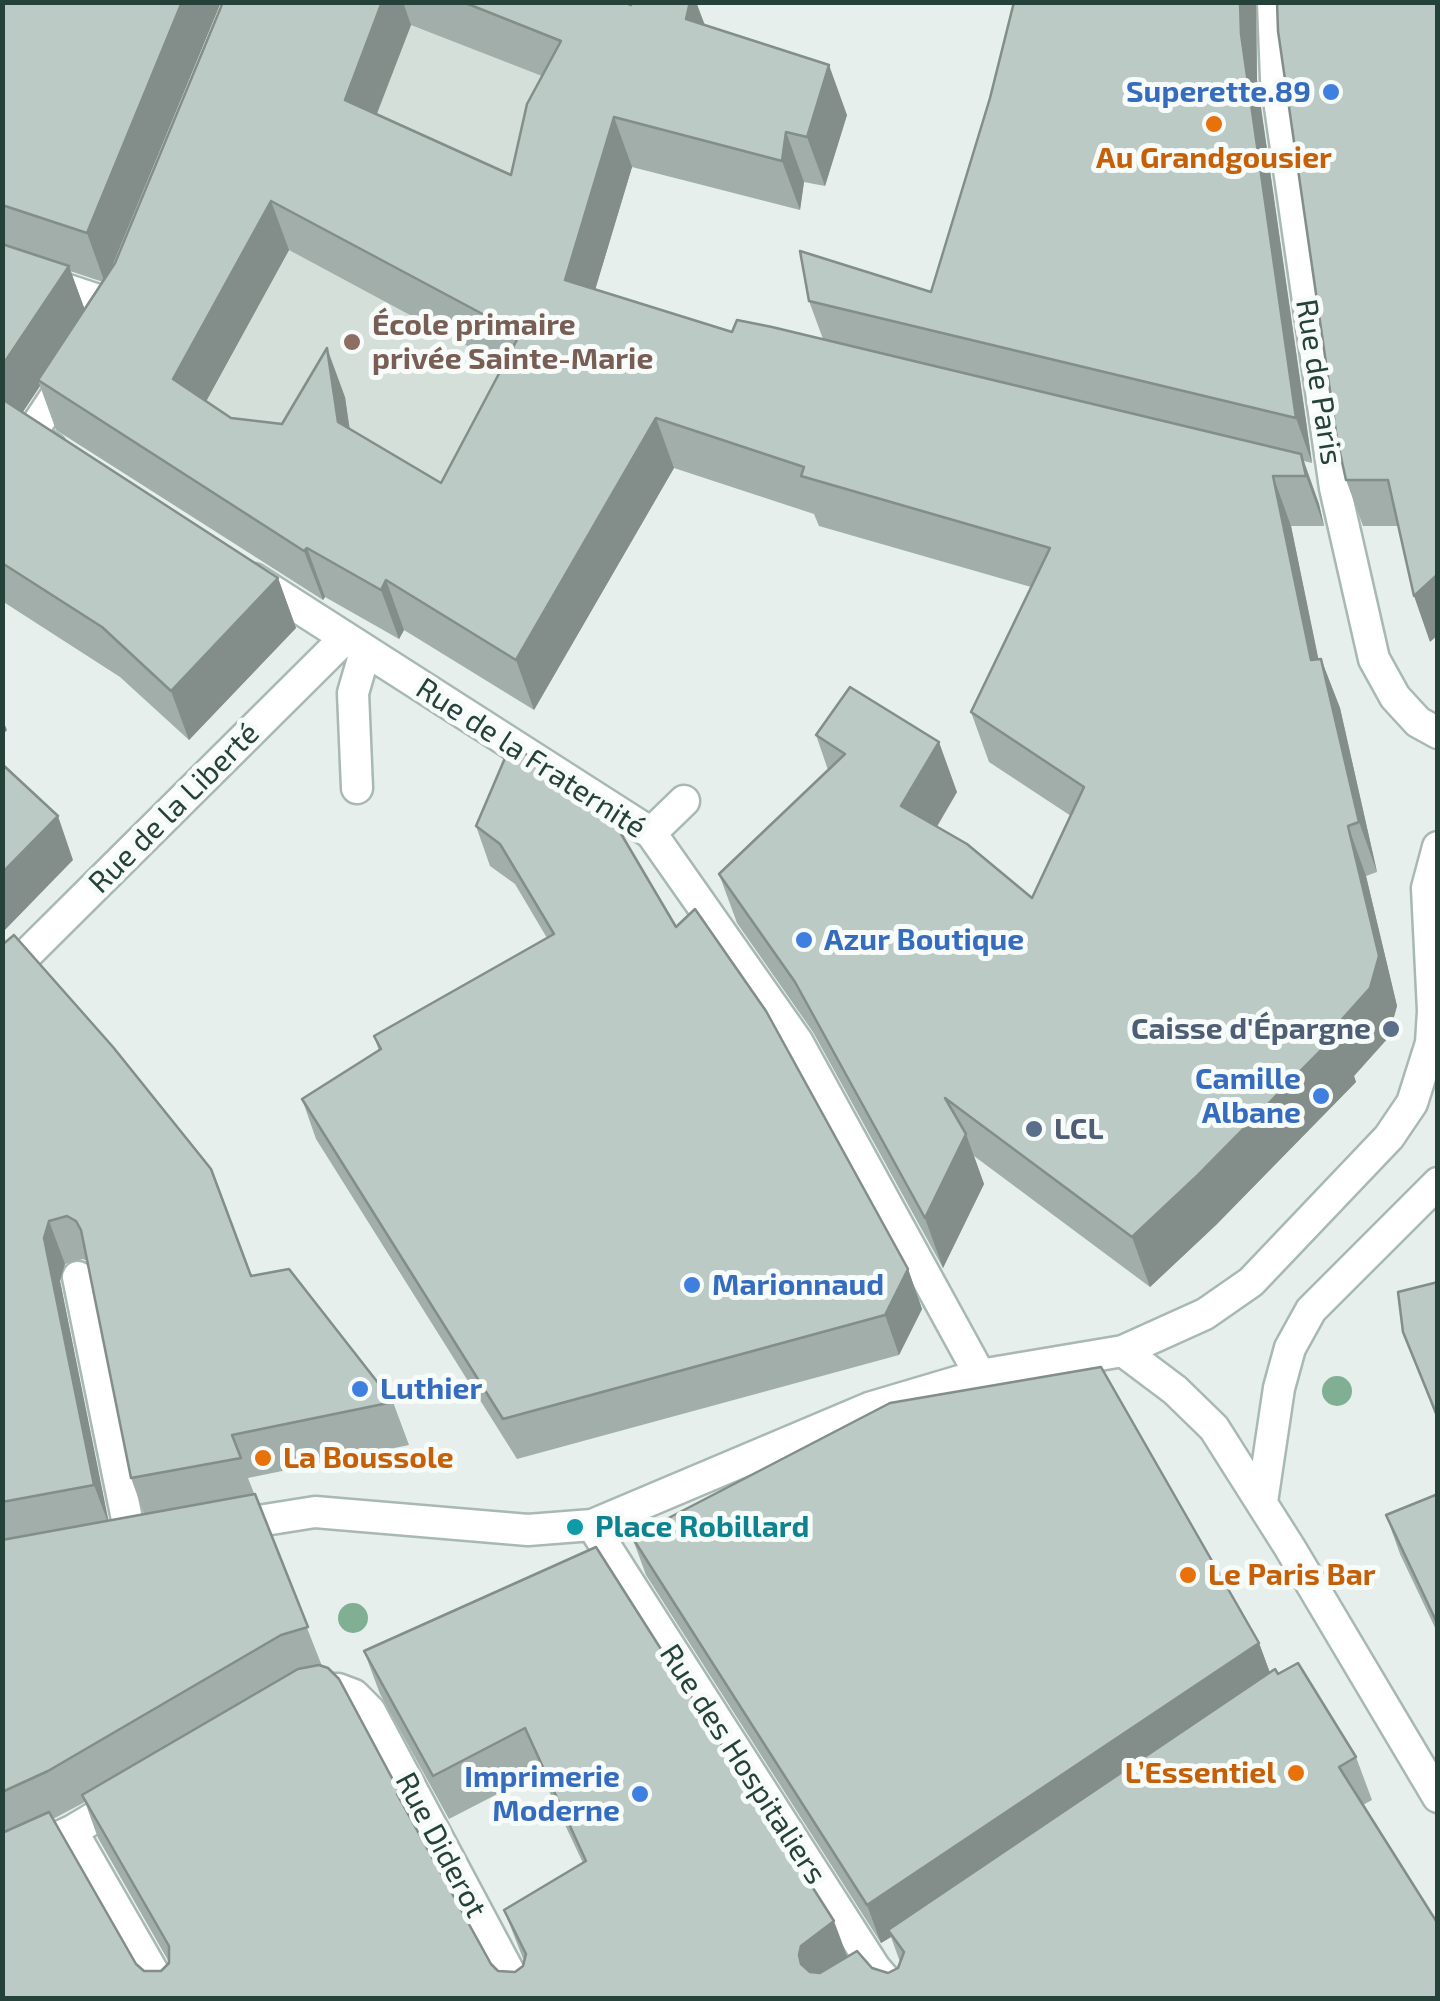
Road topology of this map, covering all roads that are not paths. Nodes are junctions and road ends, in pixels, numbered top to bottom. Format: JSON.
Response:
{"nodes":[{"id":1,"x":1273,"y":2,"type":"edge"},
{"id":2,"x":2,"y":268,"type":"edge"},
{"id":3,"x":130,"y":270,"type":"edge"},
{"id":4,"x":116,"y":306,"type":"junction"},
{"id":5,"x":80,"y":468,"type":"edge"},
{"id":6,"x":1302,"y":480,"type":"edge"},
{"id":7,"x":1336,"y":488,"type":"junction"},
{"id":8,"x":231,"y":564,"type":"edge"},
{"id":9,"x":355,"y":645,"type":"junction"},
{"id":10,"x":1438,"y":732,"type":"edge"},
{"id":11,"x":357,"y":788,"type":"dead end"},
{"id":12,"x":684,"y":800,"type":"dead end"},
{"id":13,"x":651,"y":832,"type":"junction"},
{"id":14,"x":1438,"y":847,"type":"edge"},
{"id":15,"x":2,"y":979,"type":"edge"},
{"id":16,"x":1438,"y":1183,"type":"edge"},
{"id":17,"x":78,"y":1277,"type":"edge"},
{"id":18,"x":1123,"y":1351,"type":"junction"},
{"id":19,"x":980,"y":1375,"type":"junction"},
{"id":20,"x":1262,"y":1502,"type":"junction"},
{"id":21,"x":592,"y":1526,"type":"junction"},
{"id":22,"x":205,"y":1530,"type":"edge"},
{"id":23,"x":168,"y":1537,"type":"edge"},
{"id":24,"x":132,"y":1544,"type":"junction"},
{"id":25,"x":95,"y":1550,"type":"edge"},
{"id":26,"x":289,"y":1705,"type":"edge"},
{"id":27,"x":155,"y":1782,"type":"edge"},
{"id":28,"x":1438,"y":1797,"type":"edge"},
{"id":29,"x":72,"y":1830,"type":"junction"},
{"id":30,"x":2,"y":1863,"type":"edge"},
{"id":31,"x":901,"y":1950,"type":"edge"},
{"id":32,"x":875,"y":1968,"type":"junction"},
{"id":33,"x":847,"y":1988,"type":"edge"},
{"id":34,"x":168,"y":1998,"type":"edge"},
{"id":35,"x":522,"y":1998,"type":"edge"},
{"id":36,"x":900,"y":1998,"type":"edge"}],
"edges":[{"from":1,"to":7,"type":"street","name":"Rue de Paris"},
{"from":2,"to":4,"type":"street"},
{"from":3,"to":4,"type":"street"},
{"from":4,"to":5,"type":"street"},
{"from":6,"to":7,"type":"street"},
{"from":7,"to":10,"type":"street","name":"Rue de Paris"},
{"from":8,"to":9,"type":"street","name":"Rue de la Fraternité"},
{"from":9,"to":11,"type":"street"},
{"from":9,"to":13,"type":"street","name":"Rue de la Fraternité"},
{"from":9,"to":15,"type":"street","name":"Rue de la Liberté"},
{"from":12,"to":13,"type":"street"},
{"from":13,"to":19,"type":"street","name":"Rue de la Fraternité"},
{"from":14,"to":18,"type":"street"},
{"from":16,"to":20,"type":"street"},
{"from":17,"to":24,"type":"street"},
{"from":18,"to":19,"type":"street"},
{"from":18,"to":20,"type":"street"},
{"from":19,"to":21,"type":"street"},
{"from":20,"to":28,"type":"street"},
{"from":21,"to":22,"type":"street"},
{"from":21,"to":32,"type":"street","name":"Rue des Hospitaliers"},
{"from":23,"to":24,"type":"street"},
{"from":24,"to":25,"type":"street"},
{"from":26,"to":35,"type":"street","name":"Rue Diderot"},
{"from":27,"to":29,"type":"street"},
{"from":29,"to":30,"type":"street"},
{"from":29,"to":34,"type":"street"},
{"from":31,"to":32,"type":"street"},
{"from":32,"to":33,"type":"street"},
{"from":32,"to":36,"type":"street","name":"Rue des Hospitaliers"}]}
